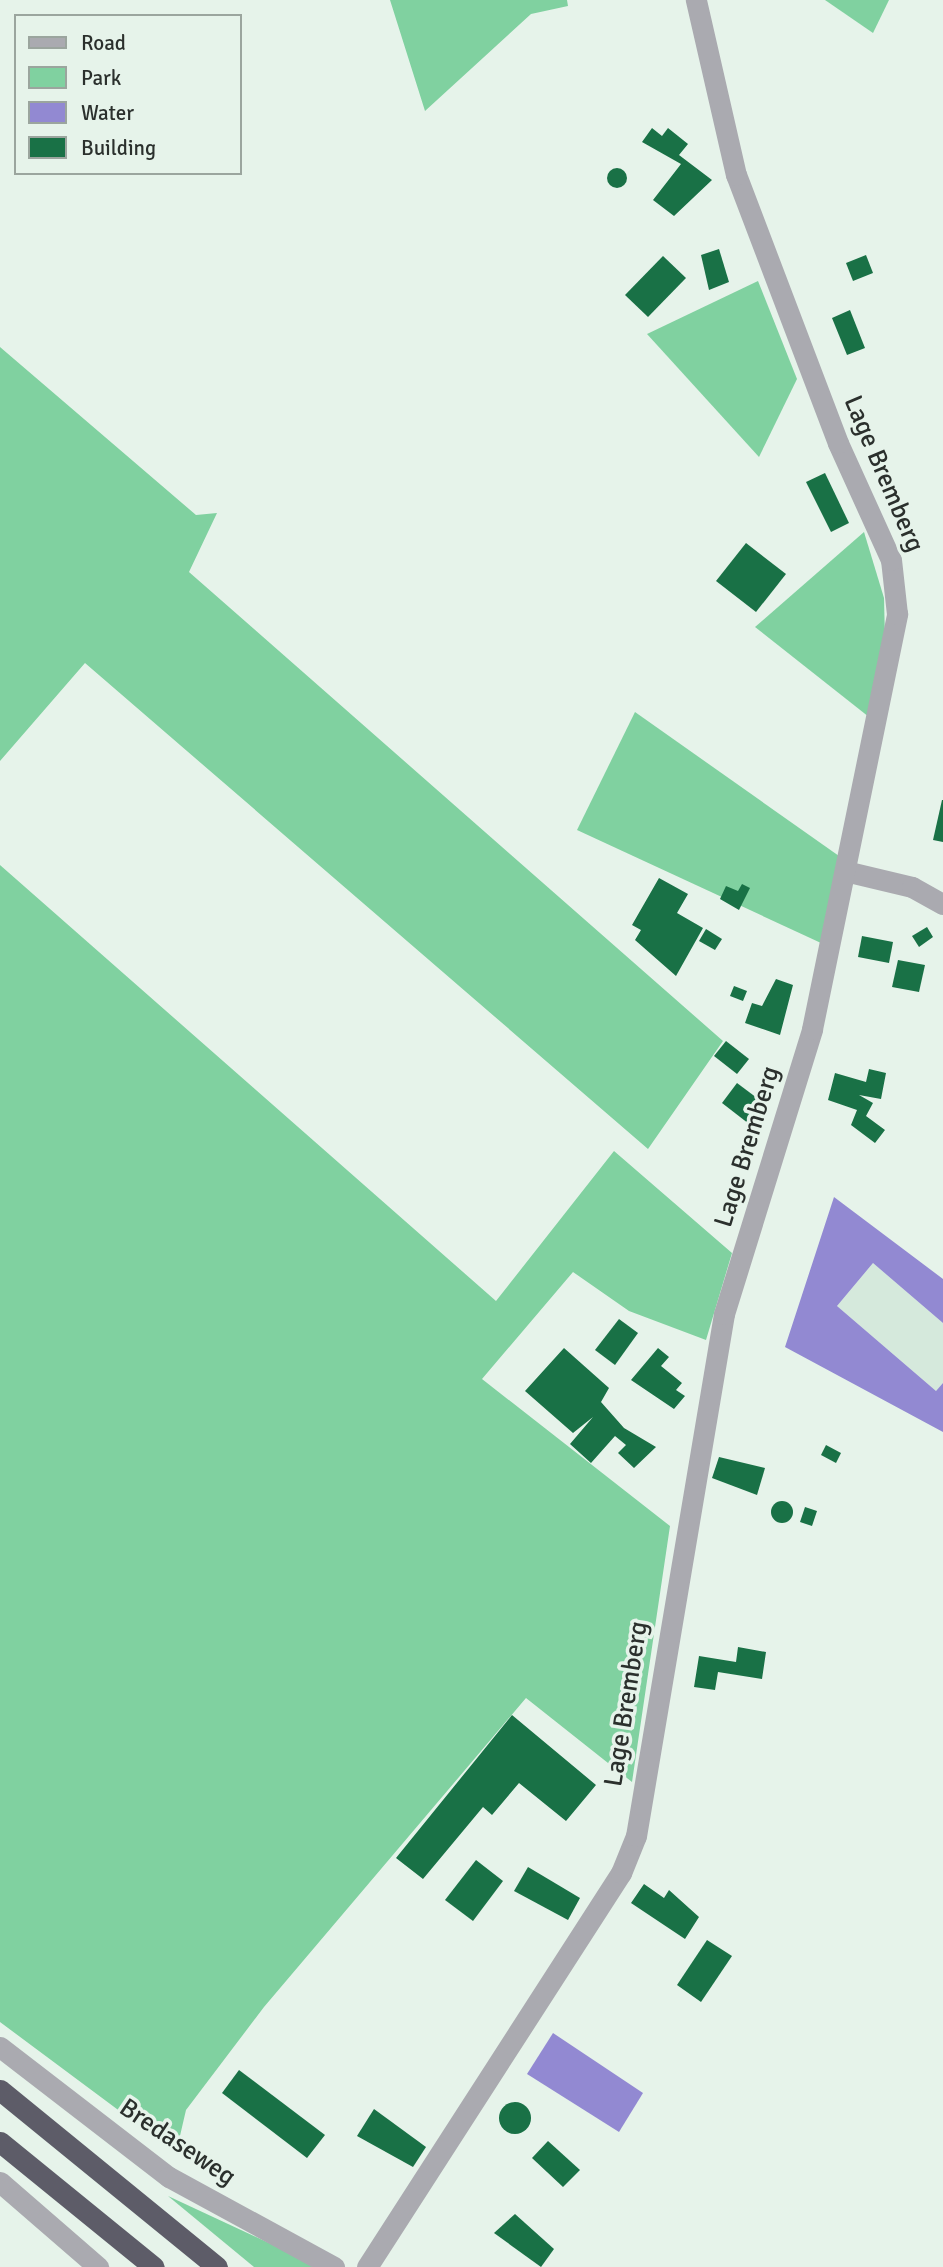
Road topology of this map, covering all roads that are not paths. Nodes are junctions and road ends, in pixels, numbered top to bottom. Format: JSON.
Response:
{"nodes":[{"id":1,"x":696,"y":0,"type":"edge"},
{"id":2,"x":845,"y":871,"type":"junction"},
{"id":3,"x":943,"y":904,"type":"edge"},
{"id":4,"x":0,"y":2048,"type":"edge"},
{"id":5,"x":0,"y":2090,"type":"edge"},
{"id":6,"x":0,"y":2142,"type":"edge"},
{"id":7,"x":0,"y":2182,"type":"edge"},
{"id":8,"x":98,"y":2267,"type":"edge"},
{"id":9,"x":154,"y":2267,"type":"edge"},
{"id":10,"x":217,"y":2267,"type":"edge"},
{"id":11,"x":334,"y":2267,"type":"edge"},
{"id":12,"x":367,"y":2267,"type":"edge"}],
"edges":[{"from":1,"to":2,"type":"street","name":"Lage Bremberg"},
{"from":2,"to":3,"type":"street"},
{"from":2,"to":12,"type":"street","name":"Lage Bremberg"},
{"from":4,"to":11,"type":"street","name":"Bredaseweg"},
{"from":5,"to":10,"type":"highway"},
{"from":6,"to":9,"type":"highway"},
{"from":7,"to":8,"type":"street"}]}
